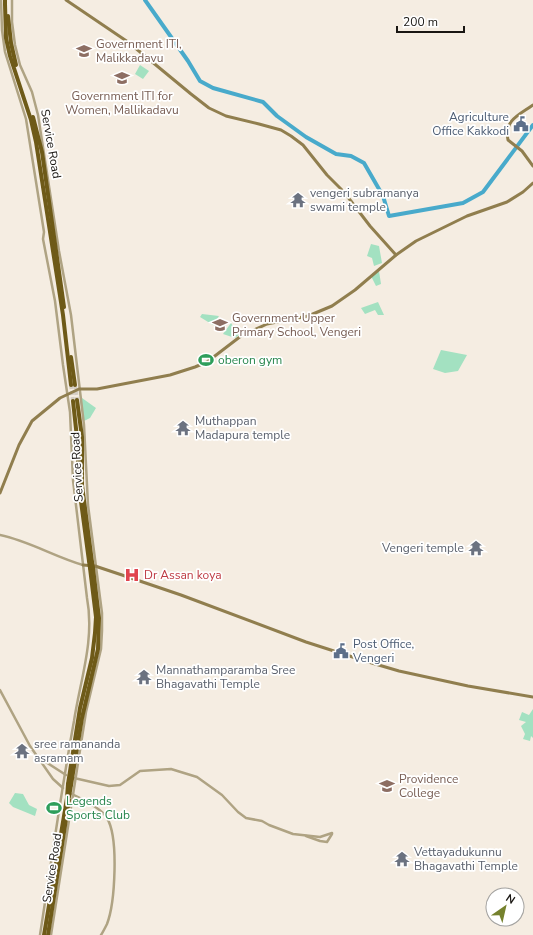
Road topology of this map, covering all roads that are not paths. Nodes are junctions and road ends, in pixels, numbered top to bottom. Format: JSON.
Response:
{"nodes":[{"id":1,"x":1,"y":0,"type":"edge"},
{"id":2,"x":66,"y":0,"type":"edge"},
{"id":3,"x":8,"y":1,"type":"edge"},
{"id":4,"x":533,"y":105,"type":"edge"},
{"id":5,"x":533,"y":166,"type":"edge"},
{"id":6,"x":533,"y":183,"type":"edge"},
{"id":7,"x":396,"y":255,"type":"junction"},
{"id":8,"x":79,"y":389,"type":"junction"},
{"id":9,"x":68,"y":394,"type":"junction"},
{"id":10,"x":75,"y":400,"type":"tunnel mouth"},
{"id":11,"x":0,"y":493,"type":"edge"},
{"id":12,"x":0,"y":534,"type":"edge"},
{"id":13,"x":83,"y":565,"type":"junction"},
{"id":14,"x":92,"y":567,"type":"junction"},
{"id":15,"x":0,"y":690,"type":"edge"},
{"id":16,"x":533,"y":697,"type":"edge"},
{"id":17,"x":38,"y":757,"type":"junction"},
{"id":18,"x":71,"y":777,"type":"junction"},
{"id":19,"x":63,"y":789,"type":"junction"},
{"id":20,"x":70,"y":796,"type":"junction"},
{"id":21,"x":302,"y":835,"type":"junction"},
{"id":22,"x":40,"y":935,"type":"edge"},
{"id":23,"x":44,"y":935,"type":"edge"},
{"id":24,"x":50,"y":935,"type":"edge"},
{"id":25,"x":100,"y":935,"type":"edge"}],
"edges":[{"from":1,"to":9,"type":"street"},
{"from":2,"to":7,"type":"main road"},
{"from":3,"to":3,"type":"highway"},
{"from":3,"to":8,"type":"street","name":"Service Road"},
{"from":4,"to":5,"type":"main road"},
{"from":6,"to":7,"type":"main road"},
{"from":7,"to":8,"type":"main road"},
{"from":8,"to":9,"type":"main road"},
{"from":8,"to":14,"type":"street","name":"Service Road"},
{"from":9,"to":11,"type":"main road"},
{"from":9,"to":13,"type":"street"},
{"from":10,"to":14,"type":"highway","bridge":true},
{"from":12,"to":13,"type":"street"},
{"from":13,"to":14,"type":"main road"},
{"from":13,"to":18,"type":"street"},
{"from":14,"to":16,"type":"main road"},
{"from":14,"to":18,"type":"highway"},
{"from":14,"to":18,"type":"street","name":"Service Road"},
{"from":15,"to":17,"type":"street"},
{"from":17,"to":18,"type":"street"},
{"from":17,"to":19,"type":"street"},
{"from":18,"to":19,"type":"street"},
{"from":18,"to":20,"type":"street","name":"Service Road"},
{"from":18,"to":20,"type":"highway","bridge":true},
{"from":18,"to":21,"type":"street"},
{"from":19,"to":20,"type":"street"},
{"from":19,"to":22,"type":"street"},
{"from":20,"to":23,"type":"highway"},
{"from":20,"to":24,"type":"highway"},
{"from":20,"to":25,"type":"street"},
{"from":21,"to":21,"type":"street"}]}
